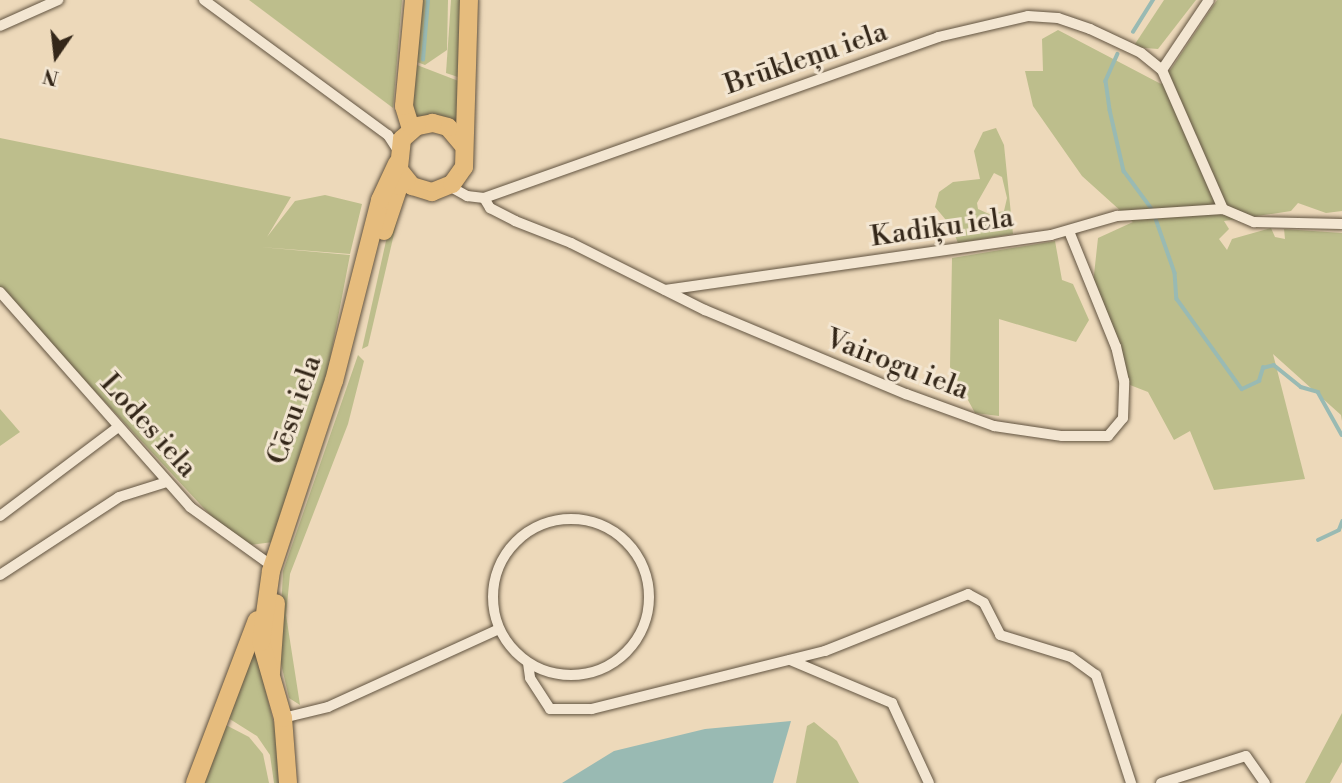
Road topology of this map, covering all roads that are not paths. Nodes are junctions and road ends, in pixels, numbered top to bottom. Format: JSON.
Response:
{"nodes":[{"id":1,"x":58,"y":0,"type":"edge"},
{"id":2,"x":204,"y":0,"type":"edge"},
{"id":3,"x":414,"y":0,"type":"edge"},
{"id":4,"x":469,"y":0,"type":"edge"},
{"id":5,"x":1209,"y":0,"type":"edge"},
{"id":6,"x":0,"y":26,"type":"edge"},
{"id":7,"x":1161,"y":70,"type":"junction"},
{"id":8,"x":403,"y":144,"type":"junction"},
{"id":9,"x":463,"y":145,"type":"junction"},
{"id":10,"x":406,"y":181,"type":"junction"},
{"id":11,"x":454,"y":181,"type":"junction"},
{"id":12,"x":482,"y":198,"type":"junction"},
{"id":13,"x":1223,"y":209,"type":"junction"},
{"id":14,"x":1342,"y":224,"type":"edge"},
{"id":15,"x":1069,"y":231,"type":"junction"},
{"id":16,"x":665,"y":290,"type":"junction"},
{"id":17,"x":0,"y":292,"type":"edge"},
{"id":18,"x":118,"y":427,"type":"junction"},
{"id":19,"x":167,"y":482,"type":"junction"},
{"id":20,"x":0,"y":516,"type":"edge"},
{"id":21,"x":276,"y":569,"type":"junction"},
{"id":22,"x":0,"y":575,"type":"edge"},
{"id":23,"x":268,"y":590,"type":"junction"},
{"id":24,"x":499,"y":629,"type":"junction"},
{"id":25,"x":790,"y":660,"type":"junction"},
{"id":26,"x":527,"y":663,"type":"junction"},
{"id":27,"x":271,"y":674,"type":"junction"},
{"id":28,"x":283,"y":718,"type":"junction"},
{"id":29,"x":195,"y":783,"type":"edge"},
{"id":30,"x":288,"y":783,"type":"edge"},
{"id":31,"x":929,"y":783,"type":"edge"},
{"id":32,"x":1131,"y":783,"type":"edge"},
{"id":33,"x":1161,"y":783,"type":"edge"},
{"id":34,"x":1265,"y":783,"type":"edge"}],
"edges":[{"from":1,"to":6,"type":"street"},
{"from":2,"to":8,"type":"street"},
{"from":3,"to":8,"type":"main road"},
{"from":4,"to":9,"type":"main road"},
{"from":5,"to":7,"type":"street"},
{"from":7,"to":12,"type":"street","name":"Brūkleņu iela"},
{"from":7,"to":13,"type":"street","name":"Brūkleņu iela"},
{"from":8,"to":9,"type":"main road"},
{"from":8,"to":10,"type":"main road"},
{"from":8,"to":21,"type":"main road","name":"Cēsu iela"},
{"from":9,"to":11,"type":"main road"},
{"from":10,"to":11,"type":"main road"},
{"from":10,"to":21,"type":"main road","name":"Cēsu iela"},
{"from":11,"to":12,"type":"street"},
{"from":12,"to":16,"type":"street","name":"Vairogu iela"},
{"from":13,"to":14,"type":"street"},
{"from":13,"to":15,"type":"street","name":"Kadiķu iela"},
{"from":15,"to":16,"type":"street","name":"Kadiķu iela"},
{"from":15,"to":16,"type":"street","name":"Vairogu iela"},
{"from":17,"to":18,"type":"street","name":"Lodes iela"},
{"from":18,"to":19,"type":"street","name":"Lodes iela"},
{"from":18,"to":20,"type":"street"},
{"from":19,"to":21,"type":"street","name":"Lodes iela"},
{"from":19,"to":22,"type":"street"},
{"from":21,"to":23,"type":"main road","name":"Cēsu iela"},
{"from":21,"to":27,"type":"main road","name":"Cēsu iela"},
{"from":23,"to":27,"type":"main road","name":"Cēsu iela"},
{"from":23,"to":29,"type":"main road"},
{"from":24,"to":26,"type":"street"},
{"from":24,"to":26,"type":"street"},
{"from":24,"to":28,"type":"street"},
{"from":25,"to":26,"type":"street"},
{"from":25,"to":31,"type":"street"},
{"from":25,"to":32,"type":"street"},
{"from":27,"to":28,"type":"main road","name":"Cēsu iela"},
{"from":28,"to":30,"type":"main road","name":"Cēsu iela"},
{"from":33,"to":34,"type":"street"}]}
